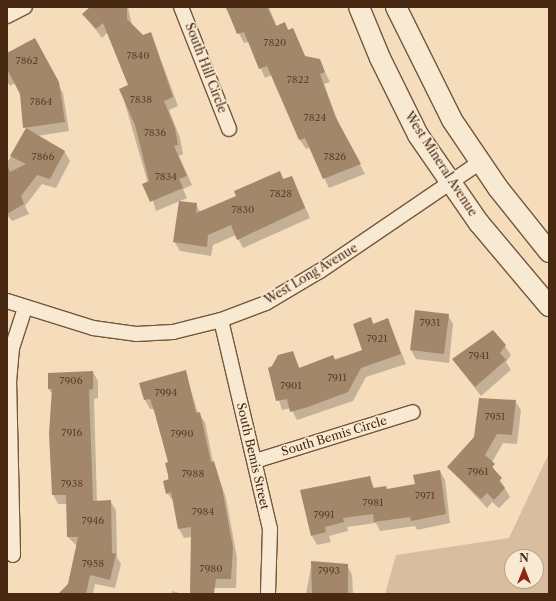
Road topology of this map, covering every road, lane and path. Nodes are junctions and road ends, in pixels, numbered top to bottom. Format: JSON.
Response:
{"nodes":[{"id":1,"x":25,"y":7,"type":"edge"},
{"id":2,"x":181,"y":7,"type":"edge"},
{"id":3,"x":359,"y":7,"type":"edge"},
{"id":4,"x":396,"y":7,"type":"edge"},
{"id":5,"x":7,"y":16,"type":"edge"},
{"id":6,"x":229,"y":129,"type":"dead end"},
{"id":7,"x":480,"y":163,"type":"junction"},
{"id":8,"x":451,"y":184,"type":"junction"},
{"id":9,"x":549,"y":252,"type":"edge"},
{"id":10,"x":7,"y":301,"type":"edge"},
{"id":11,"x":549,"y":306,"type":"edge"},
{"id":12,"x":25,"y":308,"type":"junction"},
{"id":13,"x":221,"y":320,"type":"junction"},
{"id":14,"x":414,"y":412,"type":"dead end"},
{"id":15,"x":255,"y":461,"type":"junction"},
{"id":16,"x":13,"y":555,"type":"dead end"},
{"id":17,"x":268,"y":594,"type":"edge"}],
"edges":[{"from":1,"to":5,"type":"street"},
{"from":2,"to":6,"type":"street","name":"South Hill Circle"},
{"from":3,"to":8,"type":"main road","name":"West Mineral Avenue"},
{"from":4,"to":7,"type":"main road"},
{"from":7,"to":8,"type":"street","name":"West Long Avenue"},
{"from":7,"to":9,"type":"main road"},
{"from":8,"to":11,"type":"main road","name":"West Mineral Avenue"},
{"from":8,"to":13,"type":"street","name":"West Long Avenue"},
{"from":10,"to":12,"type":"street","name":"West Long Avenue"},
{"from":12,"to":13,"type":"street","name":"West Long Avenue"},
{"from":12,"to":16,"type":"street"},
{"from":13,"to":15,"type":"street","name":"South Bemis Street"},
{"from":14,"to":15,"type":"street","name":"South Bemis Circle"},
{"from":15,"to":17,"type":"street","name":"South Bemis Street"}]}
